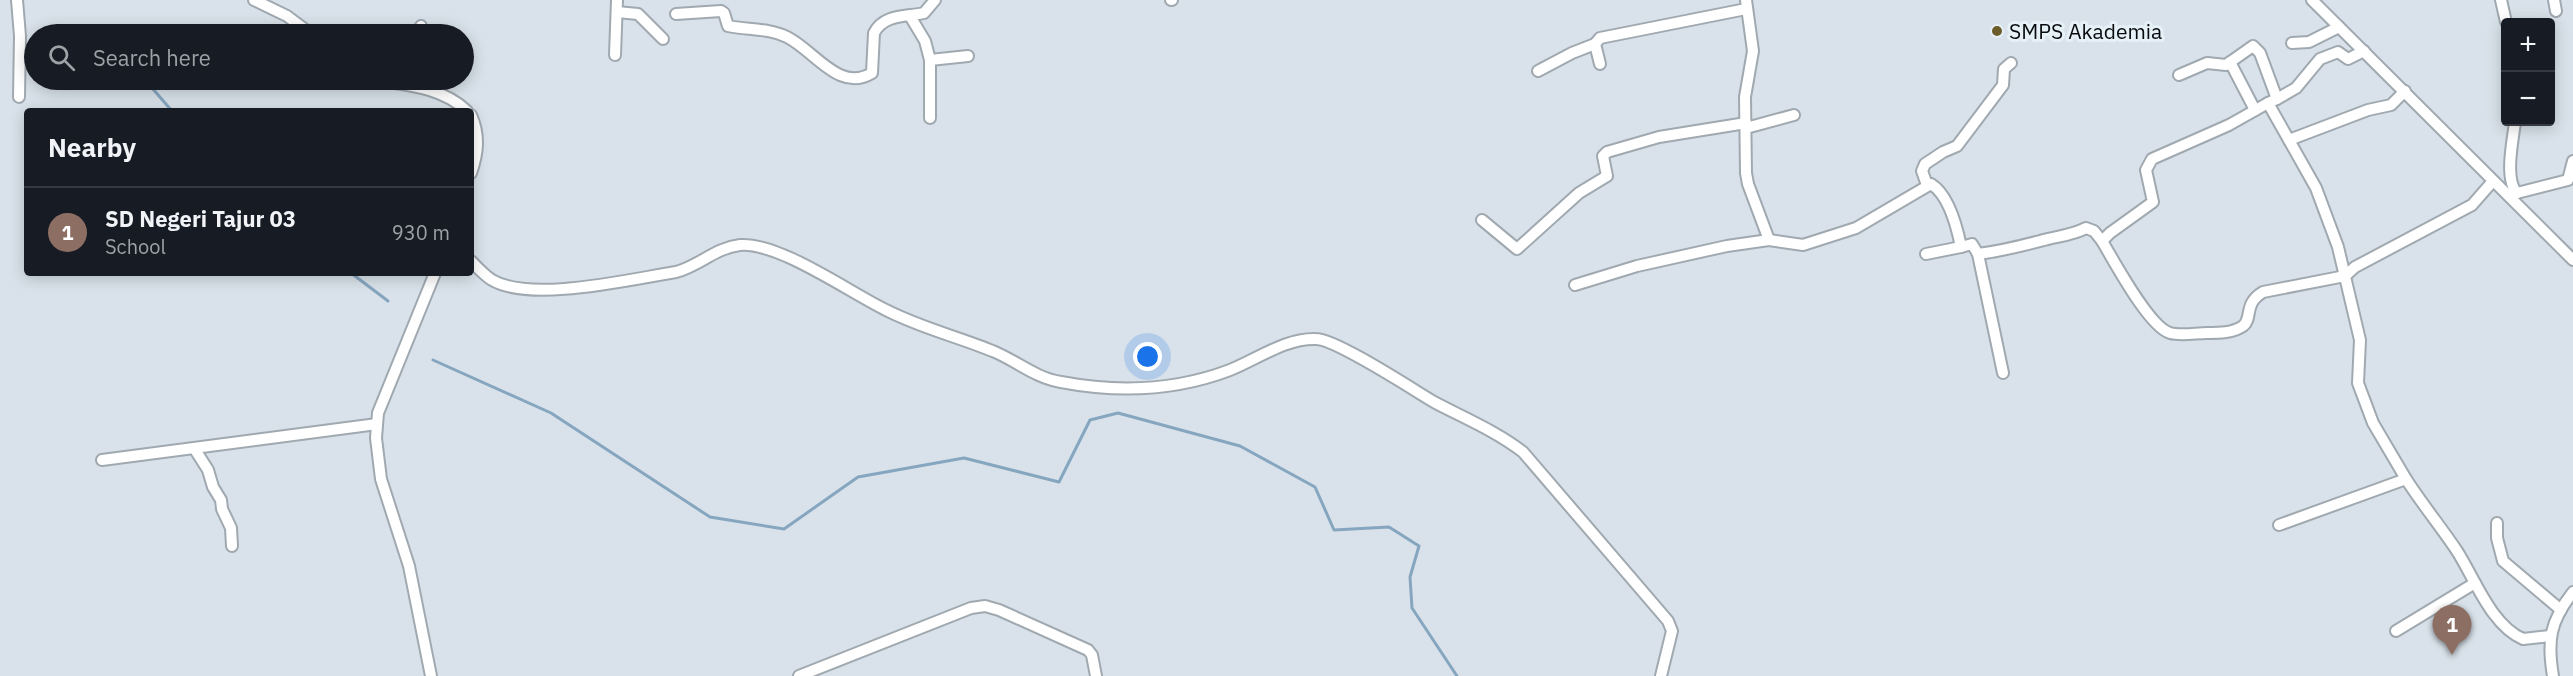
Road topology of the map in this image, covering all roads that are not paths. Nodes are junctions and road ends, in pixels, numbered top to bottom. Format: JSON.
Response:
{"nodes":[{"id":1,"x":17,"y":0,"type":"edge"},
{"id":2,"x":255,"y":0,"type":"edge"},
{"id":3,"x":617,"y":0,"type":"edge"},
{"id":4,"x":935,"y":0,"type":"edge"},
{"id":5,"x":2312,"y":0,"type":"edge"},
{"id":6,"x":2501,"y":0,"type":"edge"},
{"id":7,"x":1746,"y":4,"type":"edge"},
{"id":8,"x":710,"y":6,"type":"edge"},
{"id":9,"x":617,"y":12,"type":"junction"},
{"id":10,"x":676,"y":14,"type":"dead end"},
{"id":11,"x":909,"y":16,"type":"junction"},
{"id":12,"x":2505,"y":18,"type":"edge"},
{"id":13,"x":298,"y":24,"type":"edge"},
{"id":14,"x":2339,"y":27,"type":"junction"},
{"id":15,"x":663,"y":39,"type":"dead end"},
{"id":16,"x":2292,"y":43,"type":"dead end"},
{"id":17,"x":1595,"y":44,"type":"junction"},
{"id":18,"x":2364,"y":51,"type":"junction"},
{"id":19,"x":615,"y":55,"type":"dead end"},
{"id":20,"x":968,"y":56,"type":"dead end"},
{"id":21,"x":930,"y":60,"type":"junction"},
{"id":22,"x":2230,"y":62,"type":"junction"},
{"id":23,"x":2011,"y":63,"type":"dead end"},
{"id":24,"x":1600,"y":64,"type":"dead end"},
{"id":25,"x":1538,"y":71,"type":"dead end"},
{"id":26,"x":2179,"y":75,"type":"dead end"},
{"id":27,"x":434,"y":90,"type":"edge"},
{"id":28,"x":2404,"y":91,"type":"junction"},
{"id":29,"x":19,"y":97,"type":"dead end"},
{"id":30,"x":2273,"y":101,"type":"junction"},
{"id":31,"x":463,"y":108,"type":"edge"},
{"id":32,"x":2255,"y":110,"type":"junction"},
{"id":33,"x":1794,"y":115,"type":"dead end"},
{"id":34,"x":930,"y":118,"type":"dead end"},
{"id":35,"x":1746,"y":126,"type":"junction"},
{"id":36,"x":2514,"y":126,"type":"edge"},
{"id":37,"x":474,"y":127,"type":"edge"},
{"id":38,"x":2289,"y":140,"type":"junction"},
{"id":39,"x":2573,"y":161,"type":"edge"},
{"id":40,"x":474,"y":164,"type":"edge"},
{"id":41,"x":2493,"y":181,"type":"junction"},
{"id":42,"x":1927,"y":185,"type":"junction"},
{"id":43,"x":2513,"y":194,"type":"junction"},
{"id":44,"x":1482,"y":220,"type":"dead end"},
{"id":45,"x":1769,"y":240,"type":"junction"},
{"id":46,"x":2102,"y":241,"type":"junction"},
{"id":47,"x":1961,"y":247,"type":"junction"},
{"id":48,"x":1926,"y":254,"type":"dead end"},
{"id":49,"x":1978,"y":254,"type":"junction"},
{"id":50,"x":2573,"y":261,"type":"edge"},
{"id":51,"x":474,"y":264,"type":"edge"},
{"id":52,"x":434,"y":276,"type":"edge"},
{"id":53,"x":2345,"y":276,"type":"junction"},
{"id":54,"x":1575,"y":285,"type":"dead end"},
{"id":55,"x":2003,"y":373,"type":"dead end"},
{"id":56,"x":377,"y":424,"type":"junction"},
{"id":57,"x":194,"y":448,"type":"junction"},
{"id":58,"x":102,"y":460,"type":"dead end"},
{"id":59,"x":2406,"y":479,"type":"junction"},
{"id":60,"x":2497,"y":523,"type":"dead end"},
{"id":61,"x":2279,"y":525,"type":"dead end"},
{"id":62,"x":232,"y":546,"type":"dead end"},
{"id":63,"x":2475,"y":583,"type":"junction"},
{"id":64,"x":2573,"y":592,"type":"edge"},
{"id":65,"x":2561,"y":610,"type":"junction"},
{"id":66,"x":2396,"y":631,"type":"dead end"},
{"id":67,"x":2550,"y":636,"type":"junction"},
{"id":68,"x":431,"y":676,"type":"edge"},
{"id":69,"x":799,"y":676,"type":"edge"},
{"id":70,"x":1096,"y":676,"type":"edge"},
{"id":71,"x":1662,"y":676,"type":"edge"},
{"id":72,"x":2553,"y":676,"type":"edge"}],
"edges":[{"from":1,"to":29,"type":"street"},
{"from":2,"to":13,"type":"street"},
{"from":3,"to":9,"type":"street"},
{"from":4,"to":11,"type":"street"},
{"from":5,"to":14,"type":"street"},
{"from":6,"to":12,"type":"street"},
{"from":7,"to":17,"type":"street"},
{"from":7,"to":35,"type":"street"},
{"from":8,"to":10,"type":"street"},
{"from":8,"to":11,"type":"street"},
{"from":9,"to":15,"type":"street"},
{"from":9,"to":19,"type":"street"},
{"from":11,"to":21,"type":"street"},
{"from":14,"to":16,"type":"street"},
{"from":14,"to":18,"type":"street"},
{"from":17,"to":24,"type":"street"},
{"from":17,"to":25,"type":"street"},
{"from":18,"to":28,"type":"street"},
{"from":18,"to":30,"type":"street"},
{"from":20,"to":21,"type":"street"},
{"from":21,"to":34,"type":"street"},
{"from":22,"to":26,"type":"street"},
{"from":22,"to":30,"type":"street"},
{"from":22,"to":32,"type":"street"},
{"from":23,"to":42,"type":"street"},
{"from":27,"to":31,"type":"street"},
{"from":28,"to":38,"type":"street"},
{"from":28,"to":41,"type":"street"},
{"from":30,"to":32,"type":"street"},
{"from":30,"to":38,"type":"street"},
{"from":32,"to":46,"type":"street"},
{"from":33,"to":35,"type":"street"},
{"from":35,"to":44,"type":"street"},
{"from":35,"to":45,"type":"street"},
{"from":36,"to":43,"type":"street"},
{"from":37,"to":40,"type":"street"},
{"from":38,"to":53,"type":"street"},
{"from":39,"to":43,"type":"street"},
{"from":41,"to":43,"type":"street"},
{"from":41,"to":53,"type":"street"},
{"from":42,"to":45,"type":"street"},
{"from":42,"to":47,"type":"street"},
{"from":43,"to":50,"type":"street"},
{"from":45,"to":54,"type":"street"},
{"from":46,"to":49,"type":"street"},
{"from":46,"to":53,"type":"street"},
{"from":47,"to":48,"type":"street"},
{"from":47,"to":49,"type":"street"},
{"from":49,"to":55,"type":"street"},
{"from":51,"to":71,"type":"street"},
{"from":52,"to":56,"type":"street"},
{"from":53,"to":59,"type":"street"},
{"from":56,"to":57,"type":"street"},
{"from":56,"to":68,"type":"street"},
{"from":57,"to":58,"type":"street"},
{"from":57,"to":62,"type":"street"},
{"from":59,"to":61,"type":"street"},
{"from":59,"to":63,"type":"street"},
{"from":60,"to":65,"type":"street"},
{"from":63,"to":66,"type":"street"},
{"from":63,"to":67,"type":"street"},
{"from":64,"to":65,"type":"street"},
{"from":65,"to":67,"type":"street"},
{"from":67,"to":72,"type":"street"},
{"from":69,"to":70,"type":"street"}]}
